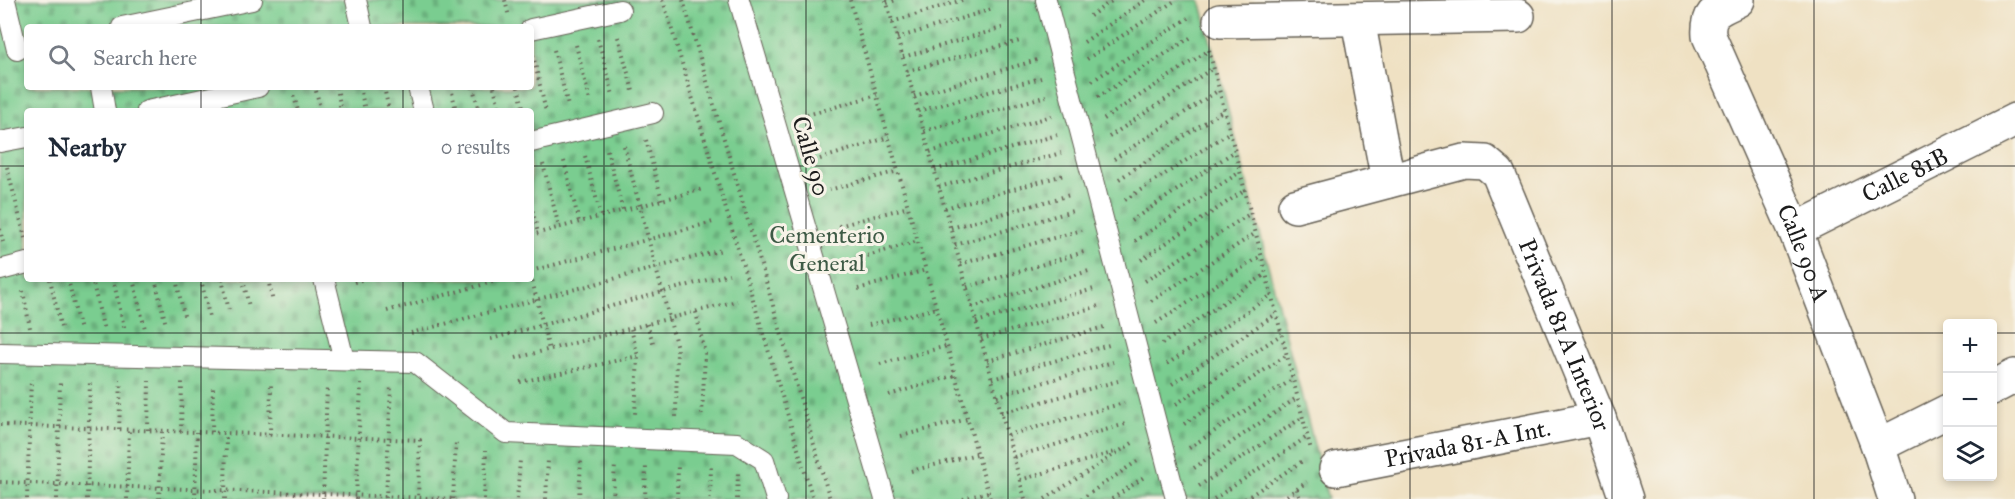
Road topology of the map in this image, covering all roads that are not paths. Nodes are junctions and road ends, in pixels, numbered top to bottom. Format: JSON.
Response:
{"nodes":[{"id":1,"x":5,"y":0,"type":"edge"},
{"id":2,"x":252,"y":0,"type":"edge"},
{"id":3,"x":356,"y":0,"type":"edge"},
{"id":4,"x":739,"y":0,"type":"edge"},
{"id":5,"x":1046,"y":0,"type":"edge"},
{"id":6,"x":227,"y":3,"type":"edge"},
{"id":7,"x":1726,"y":6,"type":"edge"},
{"id":8,"x":621,"y":10,"type":"dead end"},
{"id":9,"x":1518,"y":16,"type":"dead end"},
{"id":10,"x":1358,"y":20,"type":"junction"},
{"id":11,"x":135,"y":24,"type":"edge"},
{"id":12,"x":361,"y":24,"type":"edge"},
{"id":13,"x":534,"y":28,"type":"edge"},
{"id":14,"x":1204,"y":32,"type":"road end"},
{"id":15,"x":15,"y":50,"type":"edge"},
{"id":16,"x":102,"y":90,"type":"edge"},
{"id":17,"x":244,"y":90,"type":"edge"},
{"id":18,"x":419,"y":90,"type":"edge"},
{"id":19,"x":104,"y":108,"type":"edge"},
{"id":20,"x":161,"y":108,"type":"edge"},
{"id":21,"x":423,"y":108,"type":"edge"},
{"id":22,"x":653,"y":113,"type":"dead end"},
{"id":23,"x":2015,"y":120,"type":"edge"},
{"id":24,"x":24,"y":139,"type":"edge"},
{"id":25,"x":534,"y":141,"type":"edge"},
{"id":26,"x":3,"y":151,"type":"edge"},
{"id":27,"x":1388,"y":181,"type":"junction"},
{"id":28,"x":1295,"y":206,"type":"dead end"},
{"id":29,"x":1795,"y":230,"type":"junction"},
{"id":30,"x":24,"y":264,"type":"edge"},
{"id":31,"x":0,"y":270,"type":"edge"},
{"id":32,"x":325,"y":282,"type":"edge"},
{"id":33,"x":0,"y":353,"type":"edge"},
{"id":34,"x":344,"y":360,"type":"junction"},
{"id":35,"x":2015,"y":376,"type":"edge"},
{"id":36,"x":1997,"y":385,"type":"edge"},
{"id":37,"x":1943,"y":413,"type":"edge"},
{"id":38,"x":1599,"y":418,"type":"junction"},
{"id":39,"x":1878,"y":446,"type":"junction"},
{"id":40,"x":1323,"y":474,"type":"road end"},
{"id":41,"x":776,"y":499,"type":"edge"},
{"id":42,"x":885,"y":499,"type":"edge"},
{"id":43,"x":1176,"y":499,"type":"edge"},
{"id":44,"x":1626,"y":499,"type":"edge"},
{"id":45,"x":1896,"y":499,"type":"edge"}],
"edges":[{"from":1,"to":15,"type":"lane"},
{"from":2,"to":6,"type":"lane"},
{"from":3,"to":12,"type":"lane"},
{"from":4,"to":42,"type":"lane","name":"Calle 90"},
{"from":5,"to":43,"type":"lane"},
{"from":6,"to":11,"type":"lane"},
{"from":7,"to":29,"type":"street","name":"Calle 90 A"},
{"from":8,"to":13,"type":"lane"},
{"from":9,"to":10,"type":"street"},
{"from":10,"to":14,"type":"street"},
{"from":10,"to":27,"type":"street"},
{"from":16,"to":19,"type":"lane"},
{"from":17,"to":20,"type":"lane"},
{"from":18,"to":21,"type":"lane"},
{"from":22,"to":25,"type":"lane"},
{"from":23,"to":29,"type":"street","name":"Calle 81B"},
{"from":24,"to":26,"type":"lane"},
{"from":27,"to":28,"type":"street"},
{"from":27,"to":38,"type":"street","name":"Privada 81 A Interior"},
{"from":29,"to":39,"type":"street","name":"Calle 90 A"},
{"from":30,"to":31,"type":"lane"},
{"from":32,"to":34,"type":"lane"},
{"from":33,"to":34,"type":"lane"},
{"from":34,"to":41,"type":"lane"},
{"from":35,"to":36,"type":"street"},
{"from":37,"to":39,"type":"street"},
{"from":38,"to":40,"type":"street","name":"Privada 81-A Int."},
{"from":38,"to":44,"type":"street","name":"Privada 81 A Interior"},
{"from":39,"to":45,"type":"street","name":"Calle 90 A"}]}
